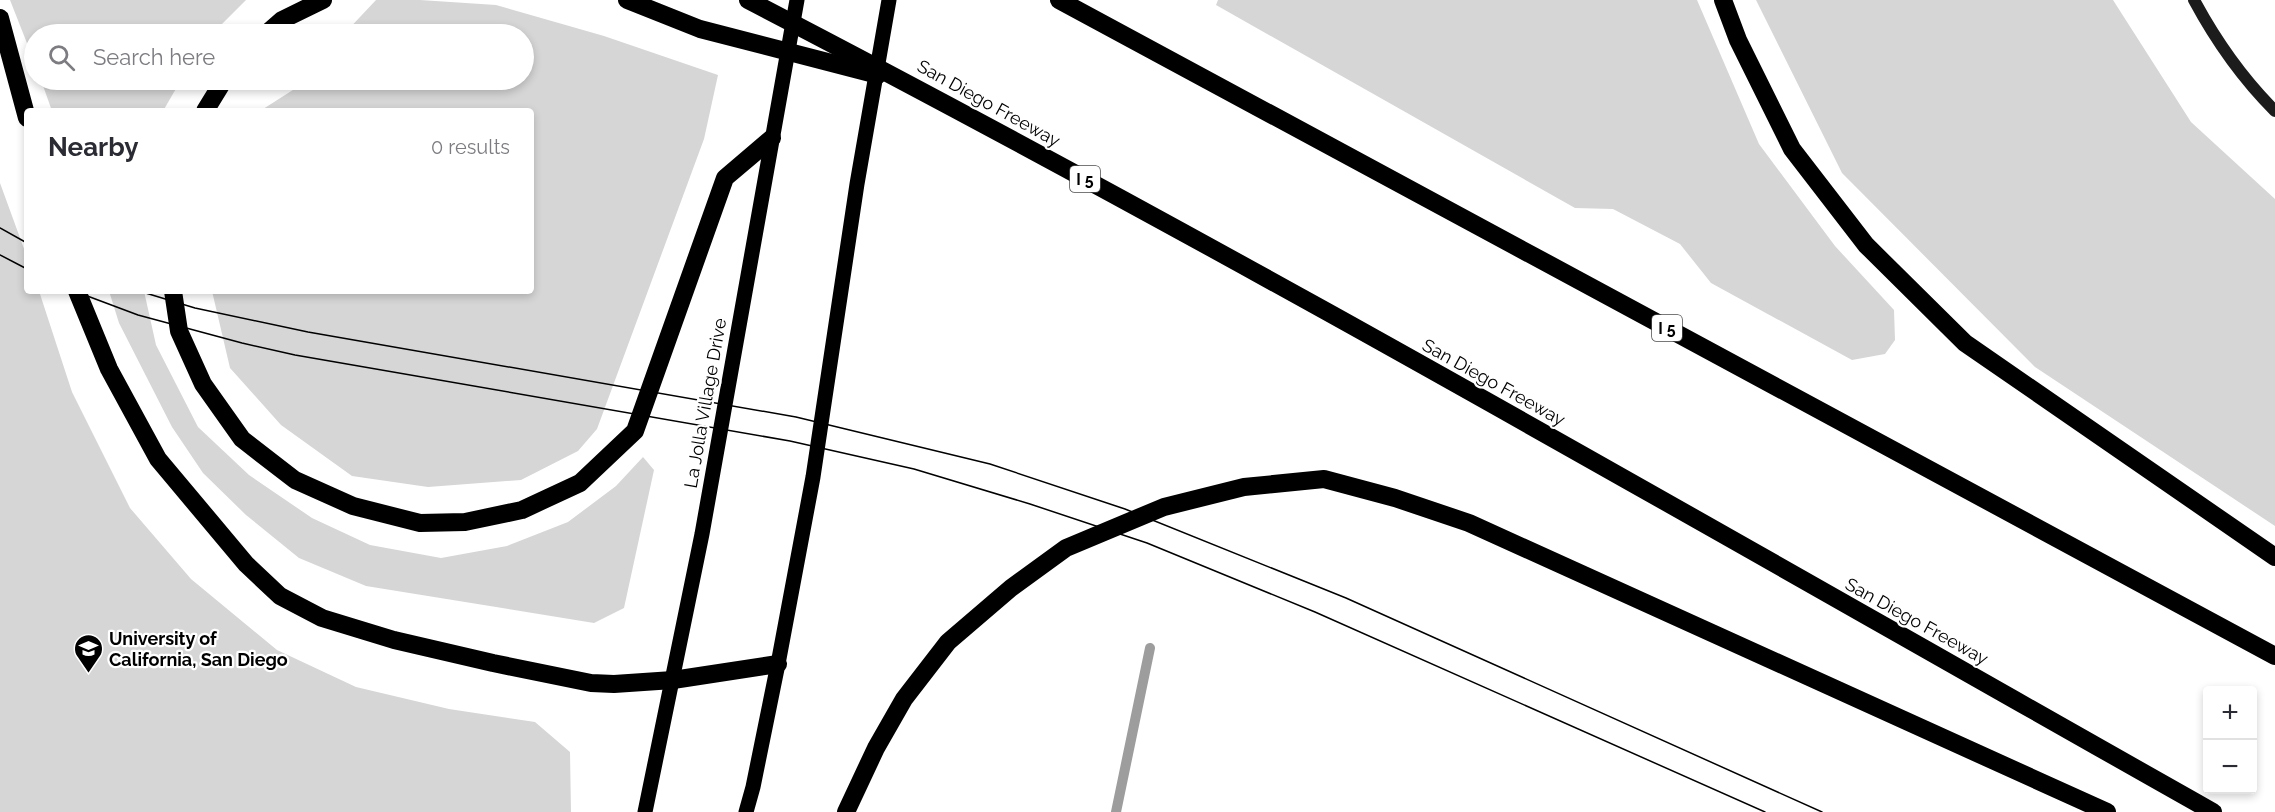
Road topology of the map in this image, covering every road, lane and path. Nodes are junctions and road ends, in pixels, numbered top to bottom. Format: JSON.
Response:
{"nodes":[{"id":1,"x":323,"y":0,"type":"edge"},
{"id":2,"x":627,"y":0,"type":"edge"},
{"id":3,"x":748,"y":0,"type":"edge"},
{"id":4,"x":797,"y":0,"type":"edge"},
{"id":5,"x":889,"y":0,"type":"edge"},
{"id":6,"x":1059,"y":0,"type":"edge"},
{"id":7,"x":1723,"y":0,"type":"edge"},
{"id":8,"x":2194,"y":0,"type":"edge"},
{"id":9,"x":0,"y":18,"type":"edge"},
{"id":10,"x":277,"y":24,"type":"edge"},
{"id":11,"x":909,"y":83,"type":"junction"},
{"id":12,"x":218,"y":90,"type":"edge"},
{"id":13,"x":24,"y":108,"type":"edge"},
{"id":14,"x":207,"y":108,"type":"edge"},
{"id":15,"x":2275,"y":111,"type":"edge"},
{"id":16,"x":772,"y":138,"type":"junction"},
{"id":17,"x":78,"y":294,"type":"edge"},
{"id":18,"x":173,"y":294,"type":"edge"},
{"id":19,"x":2275,"y":556,"type":"edge"},
{"id":20,"x":2275,"y":656,"type":"edge"},
{"id":21,"x":778,"y":664,"type":"junction"},
{"id":22,"x":674,"y":680,"type":"junction"},
{"id":23,"x":645,"y":812,"type":"edge"},
{"id":24,"x":746,"y":812,"type":"edge"},
{"id":25,"x":846,"y":812,"type":"edge"},
{"id":26,"x":2107,"y":812,"type":"edge"},
{"id":27,"x":2212,"y":812,"type":"edge"}],
"edges":[{"from":1,"to":10,"type":"highway"},
{"from":2,"to":11,"type":"highway"},
{"from":3,"to":11,"type":"highway","name":"San Diego Freeway","number":"I 5"},
{"from":4,"to":16,"type":"main road","name":"La Jolla Village Drive"},
{"from":5,"to":21,"type":"main road"},
{"from":6,"to":20,"type":"highway","number":"I 5"},
{"from":7,"to":19,"type":"highway"},
{"from":8,"to":15,"type":"street"},
{"from":9,"to":13,"type":"highway"},
{"from":11,"to":27,"type":"highway","name":"San Diego Freeway","number":"I 5"},
{"from":12,"to":14,"type":"highway"},
{"from":16,"to":18,"type":"highway"},
{"from":16,"to":22,"type":"main road","name":"La Jolla Village Drive"},
{"from":17,"to":22,"type":"highway"},
{"from":21,"to":22,"type":"highway"},
{"from":21,"to":24,"type":"main road"},
{"from":22,"to":23,"type":"main road","name":"La Jolla Village Drive"},
{"from":25,"to":26,"type":"highway"}]}
